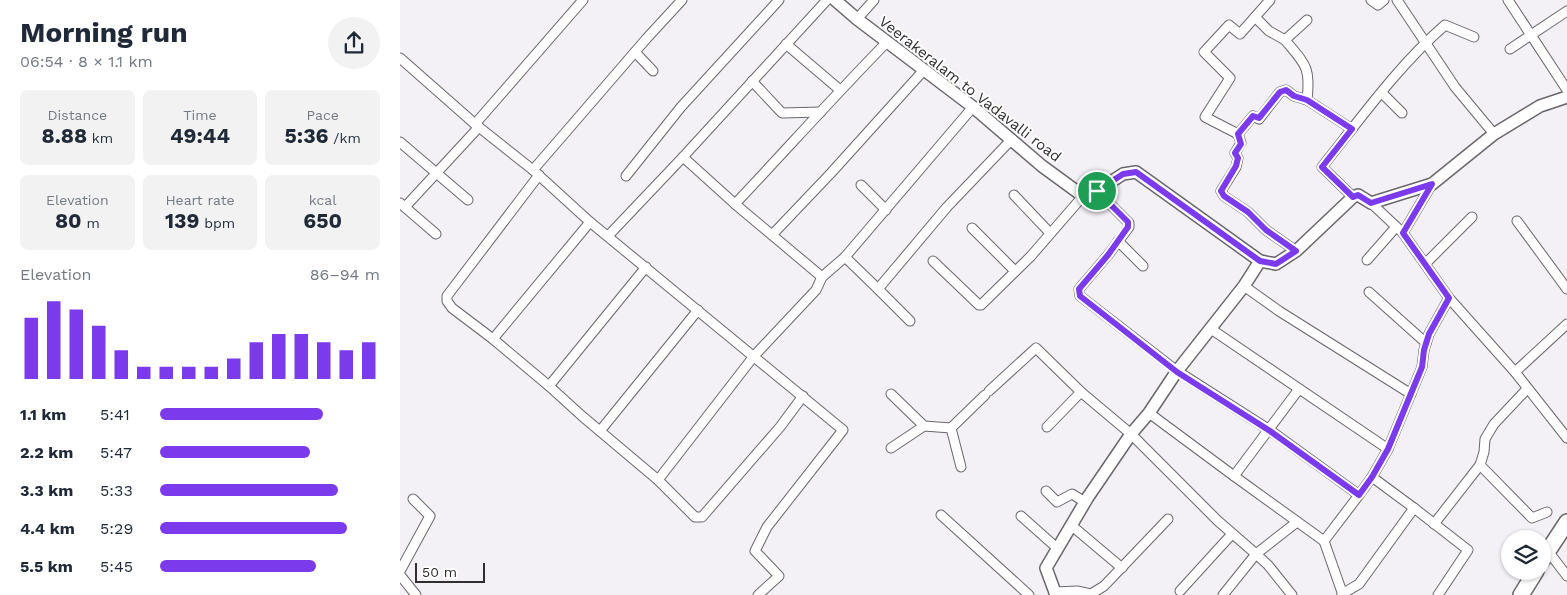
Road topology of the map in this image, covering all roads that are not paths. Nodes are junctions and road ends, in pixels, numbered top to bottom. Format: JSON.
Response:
{"nodes":[{"id":1,"x":583,"y":0,"type":"edge"},
{"id":2,"x":682,"y":0,"type":"edge"},
{"id":3,"x":779,"y":0,"type":"edge"},
{"id":4,"x":827,"y":0,"type":"edge"},
{"id":5,"x":835,"y":0,"type":"edge"},
{"id":6,"x":874,"y":0,"type":"edge"},
{"id":7,"x":1270,"y":0,"type":"edge"},
{"id":8,"x":1371,"y":0,"type":"edge"},
{"id":9,"x":1384,"y":0,"type":"edge"},
{"id":10,"x":1397,"y":0,"type":"edge"},
{"id":11,"x":1508,"y":0,"type":"edge"},
{"id":12,"x":1567,"y":11,"type":"edge"},
{"id":13,"x":1255,"y":17,"type":"junction"},
{"id":14,"x":857,"y":20,"type":"junction"},
{"id":15,"x":1307,"y":20,"type":"dead end"},
{"id":16,"x":1530,"y":35,"type":"junction"},
{"id":17,"x":1474,"y":37,"type":"dead end"},
{"id":18,"x":1285,"y":40,"type":"junction"},
{"id":19,"x":887,"y":42,"type":"junction"},
{"id":20,"x":1425,"y":42,"type":"junction"},
{"id":21,"x":786,"y":44,"type":"junction"},
{"id":22,"x":1510,"y":49,"type":"dead end"},
{"id":23,"x":635,"y":52,"type":"junction"},
{"id":24,"x":400,"y":58,"type":"edge"},
{"id":25,"x":924,"y":70,"type":"junction"},
{"id":26,"x":653,"y":71,"type":"dead end"},
{"id":27,"x":752,"y":82,"type":"junction"},
{"id":28,"x":840,"y":90,"type":"junction"},
{"id":29,"x":1567,"y":90,"type":"edge"},
{"id":30,"x":1382,"y":93,"type":"junction"},
{"id":31,"x":1567,"y":97,"type":"edge"},
{"id":32,"x":1307,"y":100,"type":"junction"},
{"id":33,"x":973,"y":107,"type":"junction"},
{"id":34,"x":821,"y":112,"type":"junction"},
{"id":35,"x":1402,"y":113,"type":"dead end"},
{"id":36,"x":477,"y":126,"type":"junction"},
{"id":37,"x":1352,"y":129,"type":"junction"},
{"id":38,"x":1238,"y":134,"type":"junction"},
{"id":39,"x":1494,"y":134,"type":"junction"},
{"id":40,"x":1012,"y":139,"type":"junction"},
{"id":41,"x":400,"y":142,"type":"edge"},
{"id":42,"x":683,"y":157,"type":"junction"},
{"id":43,"x":536,"y":172,"type":"junction"},
{"id":44,"x":436,"y":173,"type":"junction"},
{"id":45,"x":626,"y":176,"type":"dead end"},
{"id":46,"x":1432,"y":184,"type":"junction"},
{"id":47,"x":861,"y":185,"type":"dead end"},
{"id":48,"x":1097,"y":191,"type":"junction"},
{"id":49,"x":1014,"y":195,"type":"dead end"},
{"id":50,"x":1083,"y":196,"type":"junction"},
{"id":51,"x":1353,"y":197,"type":"junction"},
{"id":52,"x":468,"y":200,"type":"dead end"},
{"id":53,"x":1371,"y":203,"type":"junction"},
{"id":54,"x":735,"y":204,"type":"junction"},
{"id":55,"x":402,"y":205,"type":"edge"},
{"id":56,"x":886,"y":210,"type":"junction"},
{"id":57,"x":1472,"y":217,"type":"dead end"},
{"id":58,"x":1517,"y":221,"type":"dead end"},
{"id":59,"x":590,"y":222,"type":"junction"},
{"id":60,"x":972,"y":228,"type":"dead end"},
{"id":61,"x":1400,"y":230,"type":"junction"},
{"id":62,"x":1050,"y":233,"type":"junction"},
{"id":63,"x":436,"y":234,"type":"dead end"},
{"id":64,"x":772,"y":235,"type":"junction"},
{"id":65,"x":608,"y":236,"type":"junction"},
{"id":66,"x":1118,"y":241,"type":"junction"},
{"id":67,"x":1296,"y":251,"type":"junction"},
{"id":68,"x":845,"y":257,"type":"junction"},
{"id":69,"x":1367,"y":260,"type":"dead end"},
{"id":70,"x":933,"y":261,"type":"dead end"},
{"id":71,"x":1260,"y":261,"type":"junction"},
{"id":72,"x":1425,"y":264,"type":"junction"},
{"id":73,"x":1143,"y":266,"type":"dead end"},
{"id":74,"x":646,"y":267,"type":"junction"},
{"id":75,"x":1016,"y":271,"type":"junction"},
{"id":76,"x":822,"y":277,"type":"junction"},
{"id":77,"x":1244,"y":286,"type":"junction"},
{"id":78,"x":878,"y":289,"type":"junction"},
{"id":79,"x":1567,"y":289,"type":"edge"},
{"id":80,"x":1369,"y":292,"type":"dead end"},
{"id":81,"x":1449,"y":298,"type":"junction"},
{"id":82,"x":698,"y":310,"type":"junction"},
{"id":83,"x":910,"y":320,"type":"dead end"},
{"id":84,"x":1567,"y":324,"type":"edge"},
{"id":85,"x":1211,"y":329,"type":"junction"},
{"id":86,"x":494,"y":339,"type":"junction"},
{"id":87,"x":1426,"y":343,"type":"junction"},
{"id":88,"x":754,"y":356,"type":"junction"},
{"id":89,"x":1177,"y":372,"type":"junction"},
{"id":90,"x":1515,"y":372,"type":"junction"},
{"id":91,"x":549,"y":386,"type":"junction"},
{"id":92,"x":1299,"y":389,"type":"junction"},
{"id":93,"x":1527,"y":389,"type":"junction"},
{"id":94,"x":1081,"y":392,"type":"junction"},
{"id":95,"x":891,"y":394,"type":"dead end"},
{"id":96,"x":1411,"y":394,"type":"junction"},
{"id":97,"x":803,"y":396,"type":"junction"},
{"id":98,"x":1149,"y":413,"type":"junction"},
{"id":99,"x":924,"y":426,"type":"junction"},
{"id":100,"x":1047,"y":427,"type":"dead end"},
{"id":101,"x":951,"y":428,"type":"junction"},
{"id":102,"x":1268,"y":430,"type":"junction"},
{"id":103,"x":600,"y":431,"type":"junction"},
{"id":104,"x":1131,"y":434,"type":"junction"},
{"id":105,"x":1567,"y":438,"type":"edge"},
{"id":106,"x":891,"y":448,"type":"dead end"},
{"id":107,"x":1388,"y":449,"type":"junction"},
{"id":108,"x":1480,"y":465,"type":"junction"},
{"id":109,"x":961,"y":466,"type":"dead end"},
{"id":110,"x":1234,"y":476,"type":"junction"},
{"id":111,"x":1372,"y":477,"type":"junction"},
{"id":112,"x":658,"y":480,"type":"junction"},
{"id":113,"x":1046,"y":490,"type":"dead end"},
{"id":114,"x":1359,"y":495,"type":"junction"},
{"id":115,"x":413,"y":499,"type":"dead end"},
{"id":116,"x":1085,"y":502,"type":"junction"},
{"id":117,"x":1414,"y":508,"type":"junction"},
{"id":118,"x":1547,"y":512,"type":"dead end"},
{"id":119,"x":941,"y":515,"type":"dead end"},
{"id":120,"x":1020,"y":516,"type":"dead end"},
{"id":121,"x":1168,"y":519,"type":"dead end"},
{"id":122,"x":1297,"y":522,"type":"junction"},
{"id":123,"x":1567,"y":522,"type":"edge"},
{"id":124,"x":1434,"y":524,"type":"junction"},
{"id":125,"x":1071,"y":525,"type":"junction"},
{"id":126,"x":1232,"y":534,"type":"junction"},
{"id":127,"x":1324,"y":541,"type":"junction"},
{"id":128,"x":1551,"y":547,"type":"edge"},
{"id":129,"x":1057,"y":548,"type":"junction"},
{"id":130,"x":1256,"y":554,"type":"junction"},
{"id":131,"x":1551,"y":561,"type":"edge"},
{"id":132,"x":1122,"y":568,"type":"junction"},
{"id":133,"x":400,"y":573,"type":"edge"},
{"id":134,"x":1567,"y":576,"type":"edge"},
{"id":135,"x":1530,"y":580,"type":"edge"},
{"id":136,"x":1180,"y":591,"type":"dead end"},
{"id":137,"x":1056,"y":593,"type":"edge"},
{"id":138,"x":1343,"y":594,"type":"edge"},
{"id":139,"x":416,"y":595,"type":"edge"},
{"id":140,"x":758,"y":595,"type":"edge"},
{"id":141,"x":1029,"y":595,"type":"edge"},
{"id":142,"x":1223,"y":595,"type":"edge"},
{"id":143,"x":1292,"y":595,"type":"edge"},
{"id":144,"x":1438,"y":595,"type":"edge"},
{"id":145,"x":1521,"y":595,"type":"edge"}],
"edges":[{"from":1,"to":36,"type":"street"},
{"from":2,"to":23,"type":"street"},
{"from":3,"to":45,"type":"street"},
{"from":4,"to":21,"type":"street"},
{"from":5,"to":14,"type":"street","name":"Veerakeralam to Vadavalli road"},
{"from":6,"to":14,"type":"street"},
{"from":7,"to":13,"type":"street"},
{"from":8,"to":9,"type":"street"},
{"from":10,"to":20,"type":"street"},
{"from":11,"to":16,"type":"street"},
{"from":12,"to":16,"type":"street"},
{"from":13,"to":18,"type":"street"},
{"from":13,"to":38,"type":"street"},
{"from":14,"to":19,"type":"street","name":"Veerakeralam to Vadavalli road"},
{"from":15,"to":18,"type":"street"},
{"from":16,"to":22,"type":"street"},
{"from":16,"to":29,"type":"street"},
{"from":17,"to":20,"type":"street"},
{"from":18,"to":32,"type":"street"},
{"from":19,"to":25,"type":"street","name":"Veerakeralam to Vadavalli road"},
{"from":19,"to":28,"type":"street"},
{"from":20,"to":30,"type":"street"},
{"from":20,"to":39,"type":"street"},
{"from":21,"to":27,"type":"street"},
{"from":21,"to":28,"type":"street"},
{"from":23,"to":26,"type":"street"},
{"from":23,"to":43,"type":"street"},
{"from":24,"to":36,"type":"street"},
{"from":25,"to":33,"type":"street","name":"Veerakeralam to Vadavalli road"},
{"from":25,"to":64,"type":"street"},
{"from":27,"to":34,"type":"street"},
{"from":27,"to":42,"type":"street"},
{"from":28,"to":34,"type":"street"},
{"from":30,"to":35,"type":"street"},
{"from":30,"to":37,"type":"street"},
{"from":31,"to":39,"type":"street"},
{"from":32,"to":37,"type":"street"},
{"from":32,"to":38,"type":"street"},
{"from":33,"to":40,"type":"street","name":"Veerakeralam to Vadavalli road"},
{"from":33,"to":56,"type":"street"},
{"from":34,"to":54,"type":"street"},
{"from":36,"to":43,"type":"street"},
{"from":36,"to":44,"type":"street"},
{"from":37,"to":51,"type":"street"},
{"from":38,"to":67,"type":"street"},
{"from":39,"to":46,"type":"street"},
{"from":40,"to":50,"type":"street","name":"Veerakeralam to Vadavalli road"},
{"from":40,"to":78,"type":"street"},
{"from":41,"to":44,"type":"street"},
{"from":42,"to":54,"type":"street"},
{"from":42,"to":65,"type":"street"},
{"from":43,"to":59,"type":"street"},
{"from":43,"to":86,"type":"street"},
{"from":44,"to":52,"type":"street"},
{"from":44,"to":55,"type":"street"},
{"from":46,"to":53,"type":"street"},
{"from":46,"to":61,"type":"street"},
{"from":47,"to":56,"type":"street"},
{"from":48,"to":50,"type":"street"},
{"from":48,"to":66,"type":"street"},
{"from":48,"to":71,"type":"street"},
{"from":49,"to":62,"type":"street"},
{"from":50,"to":62,"type":"street"},
{"from":51,"to":53,"type":"street"},
{"from":51,"to":67,"type":"street"},
{"from":53,"to":61,"type":"street"},
{"from":54,"to":64,"type":"street"},
{"from":55,"to":63,"type":"street"},
{"from":56,"to":68,"type":"street"},
{"from":57,"to":72,"type":"street"},
{"from":58,"to":79,"type":"street"},
{"from":59,"to":65,"type":"street"},
{"from":59,"to":86,"type":"street"},
{"from":60,"to":75,"type":"street"},
{"from":61,"to":69,"type":"street"},
{"from":61,"to":72,"type":"street"},
{"from":62,"to":75,"type":"street"},
{"from":64,"to":76,"type":"street"},
{"from":65,"to":74,"type":"street"},
{"from":66,"to":73,"type":"street"},
{"from":66,"to":89,"type":"street"},
{"from":67,"to":71,"type":"street"},
{"from":68,"to":76,"type":"street"},
{"from":68,"to":78,"type":"street"},
{"from":70,"to":75,"type":"street"},
{"from":71,"to":77,"type":"street"},
{"from":72,"to":81,"type":"street"},
{"from":74,"to":82,"type":"street"},
{"from":74,"to":91,"type":"street"},
{"from":76,"to":88,"type":"street"},
{"from":77,"to":85,"type":"street"},
{"from":77,"to":96,"type":"street"},
{"from":78,"to":83,"type":"street"},
{"from":80,"to":87,"type":"street"},
{"from":81,"to":87,"type":"street"},
{"from":81,"to":90,"type":"street"},
{"from":82,"to":88,"type":"street"},
{"from":82,"to":103,"type":"street"},
{"from":84,"to":90,"type":"street"},
{"from":85,"to":89,"type":"street"},
{"from":85,"to":92,"type":"street"},
{"from":86,"to":91,"type":"street"},
{"from":87,"to":96,"type":"street"},
{"from":88,"to":97,"type":"street"},
{"from":88,"to":112,"type":"street"},
{"from":89,"to":98,"type":"street"},
{"from":89,"to":102,"type":"street"},
{"from":90,"to":93,"type":"street"},
{"from":91,"to":103,"type":"street"},
{"from":92,"to":102,"type":"street"},
{"from":92,"to":107,"type":"street"},
{"from":93,"to":105,"type":"street"},
{"from":93,"to":108,"type":"street"},
{"from":94,"to":100,"type":"street"},
{"from":94,"to":101,"type":"street"},
{"from":94,"to":104,"type":"street"},
{"from":95,"to":99,"type":"street"},
{"from":96,"to":107,"type":"street"},
{"from":97,"to":112,"type":"street"},
{"from":97,"to":140,"type":"street"},
{"from":98,"to":104,"type":"street"},
{"from":98,"to":110,"type":"street"},
{"from":99,"to":101,"type":"street"},
{"from":99,"to":106,"type":"street"},
{"from":101,"to":109,"type":"street"},
{"from":102,"to":110,"type":"street"},
{"from":102,"to":114,"type":"street"},
{"from":103,"to":112,"type":"street"},
{"from":104,"to":116,"type":"street"},
{"from":104,"to":126,"type":"street"},
{"from":107,"to":111,"type":"street"},
{"from":108,"to":118,"type":"street"},
{"from":108,"to":124,"type":"street"},
{"from":110,"to":122,"type":"street"},
{"from":111,"to":114,"type":"street"},
{"from":111,"to":117,"type":"street"},
{"from":113,"to":116,"type":"street"},
{"from":114,"to":127,"type":"street"},
{"from":115,"to":133,"type":"street"},
{"from":116,"to":125,"type":"street"},
{"from":117,"to":124,"type":"street"},
{"from":117,"to":138,"type":"street"},
{"from":119,"to":141,"type":"street"},
{"from":120,"to":129,"type":"street"},
{"from":121,"to":132,"type":"street"},
{"from":122,"to":127,"type":"street"},
{"from":122,"to":130,"type":"street"},
{"from":123,"to":128,"type":"main road"},
{"from":124,"to":144,"type":"street"},
{"from":125,"to":129,"type":"street"},
{"from":125,"to":132,"type":"street"},
{"from":126,"to":130,"type":"street"},
{"from":126,"to":136,"type":"street"},
{"from":127,"to":138,"type":"street"},
{"from":129,"to":137,"type":"street"},
{"from":130,"to":142,"type":"street"},
{"from":130,"to":143,"type":"street"},
{"from":131,"to":134,"type":"street"},
{"from":132,"to":137,"type":"street"},
{"from":133,"to":139,"type":"street"},
{"from":135,"to":145,"type":"main road"}]}
